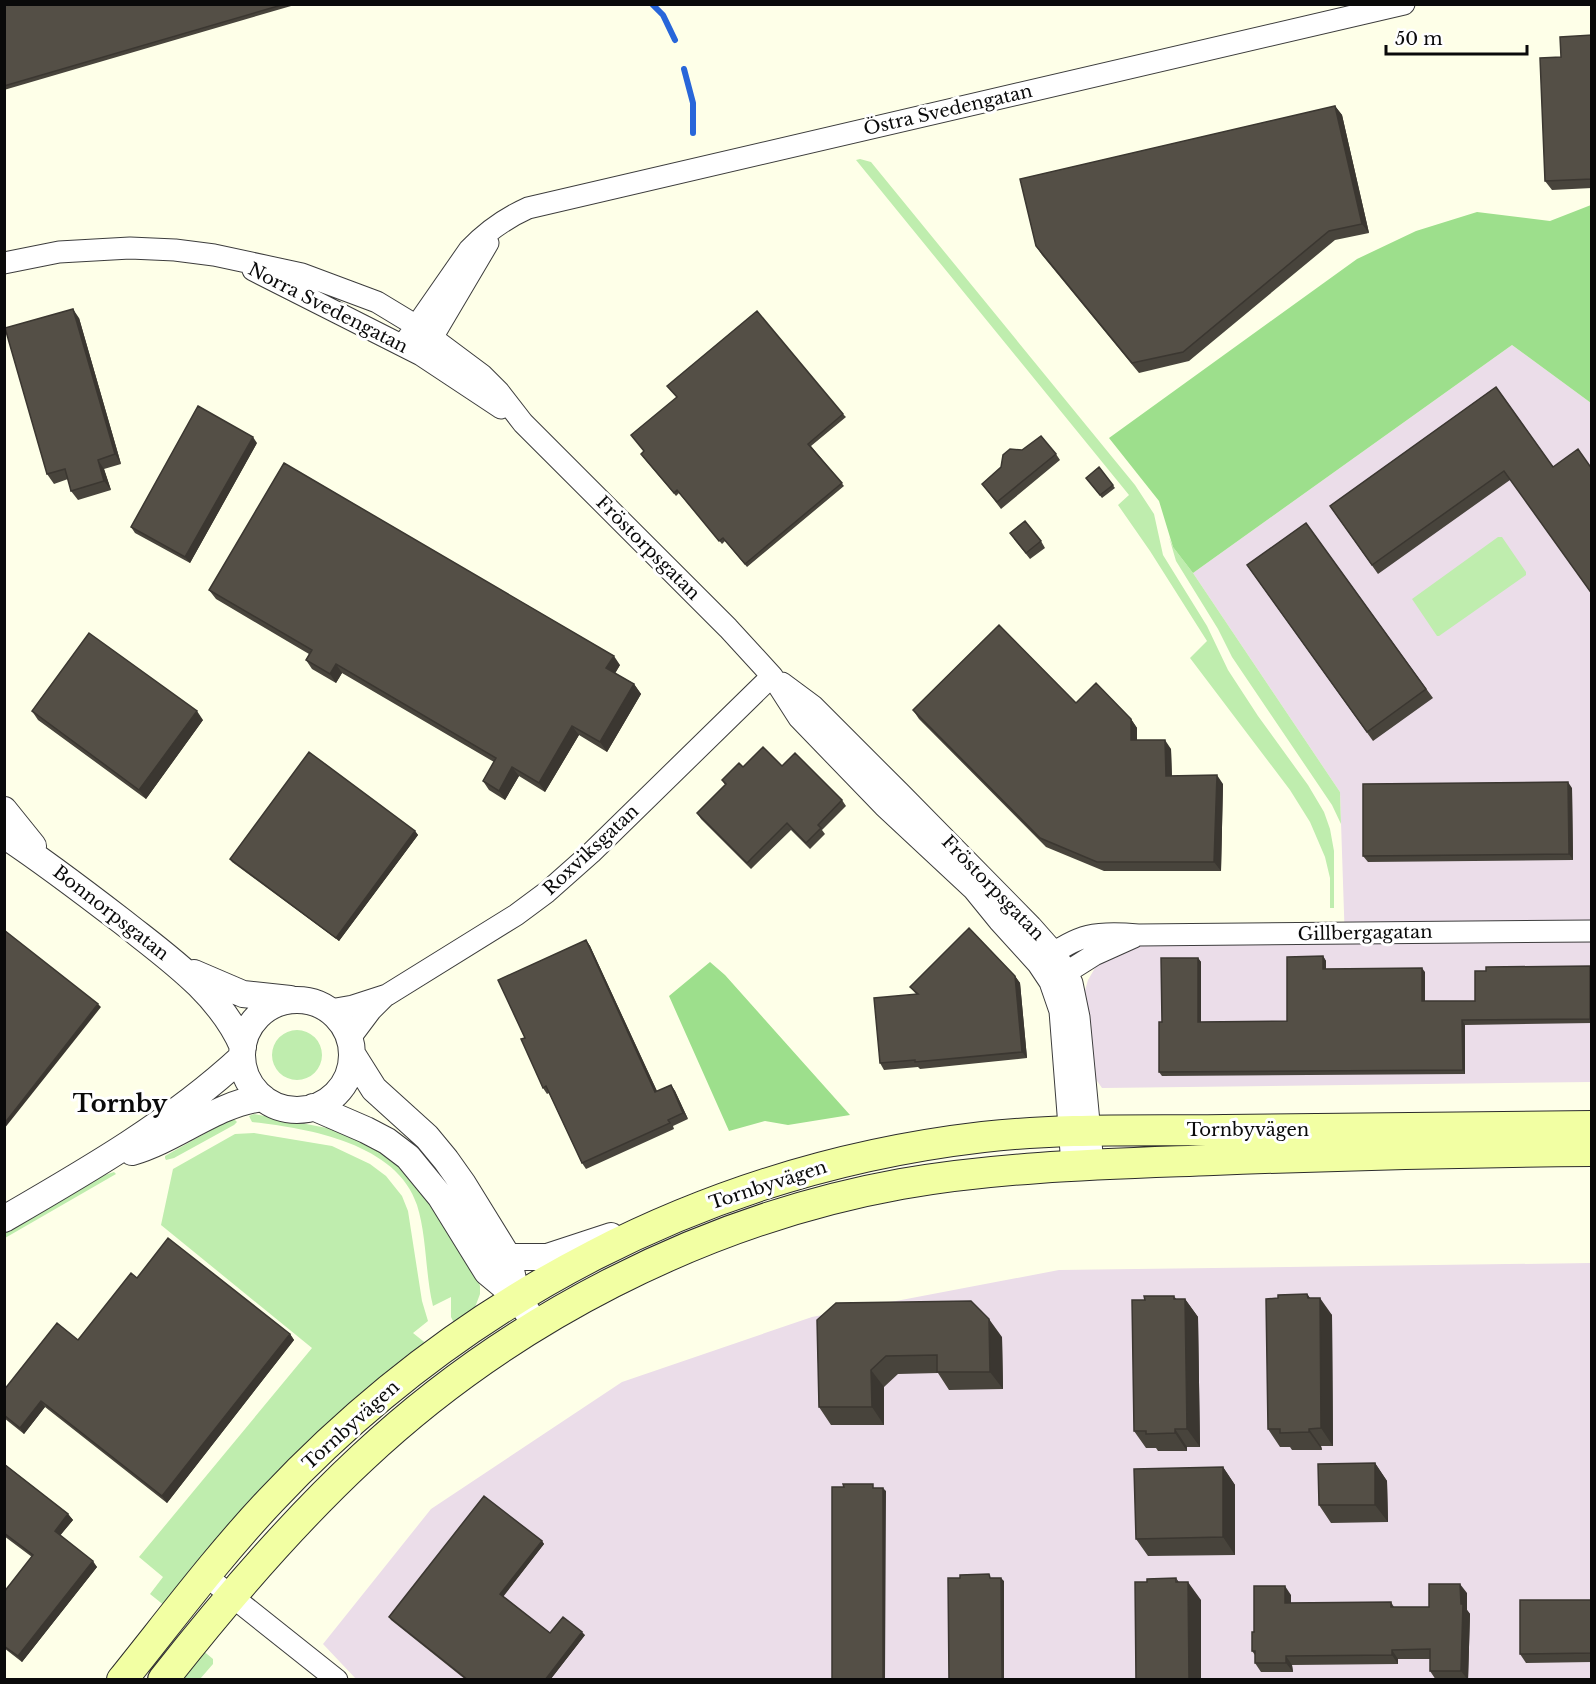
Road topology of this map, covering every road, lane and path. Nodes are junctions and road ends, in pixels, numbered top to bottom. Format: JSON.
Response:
{"nodes":[{"id":1,"x":1404,"y":4,"type":"edge"},
{"id":2,"x":496,"y":226,"type":"junction"},
{"id":3,"x":234,"y":260,"type":"junction"},
{"id":4,"x":4,"y":263,"type":"edge"},
{"id":5,"x":415,"y":325,"type":"junction"},
{"id":6,"x":434,"y":337,"type":"junction"},
{"id":7,"x":412,"y":350,"type":"junction"},
{"id":8,"x":523,"y":423,"type":"junction"},
{"id":9,"x":772,"y":676,"type":"junction"},
{"id":10,"x":4,"y":810,"type":"edge"},
{"id":11,"x":4,"y":835,"type":"edge"},
{"id":12,"x":44,"y":861,"type":"junction"},
{"id":13,"x":1592,"y":931,"type":"edge"},
{"id":14,"x":1138,"y":935,"type":"junction"},
{"id":15,"x":1046,"y":958,"type":"junction"},
{"id":16,"x":177,"y":965,"type":"junction"},
{"id":17,"x":1058,"y":977,"type":"junction"},
{"id":18,"x":387,"y":995,"type":"junction"},
{"id":19,"x":297,"y":1000,"type":"junction"},
{"id":20,"x":330,"y":1010,"type":"junction"},
{"id":21,"x":351,"y":1046,"type":"junction"},
{"id":22,"x":243,"y":1052,"type":"junction"},
{"id":23,"x":263,"y":1098,"type":"junction"},
{"id":24,"x":313,"y":1107,"type":"junction"},
{"id":25,"x":1592,"y":1126,"type":"edge"},
{"id":26,"x":1080,"y":1131,"type":"junction"},
{"id":27,"x":1592,"y":1151,"type":"edge"},
{"id":28,"x":105,"y":1160,"type":"junction"},
{"id":29,"x":1083,"y":1165,"type":"junction"},
{"id":30,"x":683,"y":1214,"type":"junction"},
{"id":31,"x":4,"y":1219,"type":"edge"},
{"id":32,"x":508,"y":1257,"type":"junction"},
{"id":33,"x":517,"y":1297,"type":"junction"},
{"id":34,"x":536,"y":1326,"type":"junction"},
{"id":35,"x":205,"y":1575,"type":"junction"},
{"id":36,"x":231,"y":1596,"type":"junction"},
{"id":37,"x":122,"y":1680,"type":"edge"},
{"id":38,"x":164,"y":1680,"type":"edge"},
{"id":39,"x":338,"y":1680,"type":"edge"}],
"edges":[{"from":1,"to":2,"type":"street","name":"Östra Svedengatan"},
{"from":2,"to":5,"type":"street","name":"Östra Svedengatan"},
{"from":2,"to":6,"type":"street"},
{"from":3,"to":4,"type":"street","name":"Norra Svedengatan"},
{"from":3,"to":5,"type":"street","name":"Norra Svedengatan"},
{"from":3,"to":7,"type":"street","name":"Norra Svedengatan"},
{"from":5,"to":6,"type":"street","name":"Norra Svedengatan"},
{"from":5,"to":7,"type":"street","name":"Östra Svedengatan"},
{"from":6,"to":7,"type":"street"},
{"from":6,"to":8,"type":"street","name":"Fröstorpsgatan"},
{"from":7,"to":8,"type":"street","name":"Fröstorpsgatan"},
{"from":8,"to":9,"type":"street","name":"Fröstorpsgatan"},
{"from":9,"to":15,"type":"street","name":"Fröstorpsgatan"},
{"from":9,"to":18,"type":"street","name":"Roxviksgatan"},
{"from":10,"to":12,"type":"street","name":"Bonnorpsgatan"},
{"from":11,"to":12,"type":"street","name":"Bonnorpsgatan"},
{"from":12,"to":16,"type":"street","name":"Bonnorpsgatan"},
{"from":13,"to":14,"type":"street","name":"Gillbergagatan"},
{"from":14,"to":15,"type":"street","name":"Gillbergagatan"},
{"from":14,"to":17,"type":"street","name":"Gillbergagatan"},
{"from":15,"to":17,"type":"street","name":"Fröstorpsgatan"},
{"from":16,"to":19,"type":"street","name":"Bonnorpsgatan"},
{"from":16,"to":22,"type":"street","name":"Bonnorpsgatan"},
{"from":17,"to":26,"type":"street","name":"Fröstorpsgatan"},
{"from":18,"to":20,"type":"street","name":"Roxviksgatan"},
{"from":18,"to":21,"type":"street","name":"Roxviksgatan"},
{"from":19,"to":20,"type":"street"},
{"from":19,"to":22,"type":"street"},
{"from":20,"to":21,"type":"street"},
{"from":21,"to":24,"type":"street"},
{"from":21,"to":32,"type":"street"},
{"from":22,"to":23,"type":"street"},
{"from":22,"to":28,"type":"street"},
{"from":23,"to":24,"type":"street"},
{"from":23,"to":28,"type":"street"},
{"from":24,"to":33,"type":"street"},
{"from":25,"to":26,"type":"main road","name":"Tornbyvägen"},
{"from":26,"to":29,"type":"street","name":"Fröstorpsgatan"},
{"from":26,"to":30,"type":"main road","name":"Tornbyvägen"},
{"from":27,"to":29,"type":"main road","name":"Tornbyvägen"},
{"from":28,"to":31,"type":"street"},
{"from":29,"to":34,"type":"main road","name":"Tornbyvägen"},
{"from":30,"to":32,"type":"street"},
{"from":30,"to":33,"type":"main road","name":"Tornbyvägen"},
{"from":32,"to":33,"type":"street"},
{"from":33,"to":34,"type":"street"},
{"from":33,"to":35,"type":"main road","name":"Tornbyvägen"},
{"from":34,"to":36,"type":"main road","name":"Tornbyvägen"},
{"from":35,"to":36,"type":"street"},
{"from":35,"to":37,"type":"main road","name":"Tornbyvägen"},
{"from":36,"to":38,"type":"main road","name":"Tornbyvägen"},
{"from":36,"to":39,"type":"street"}]}
